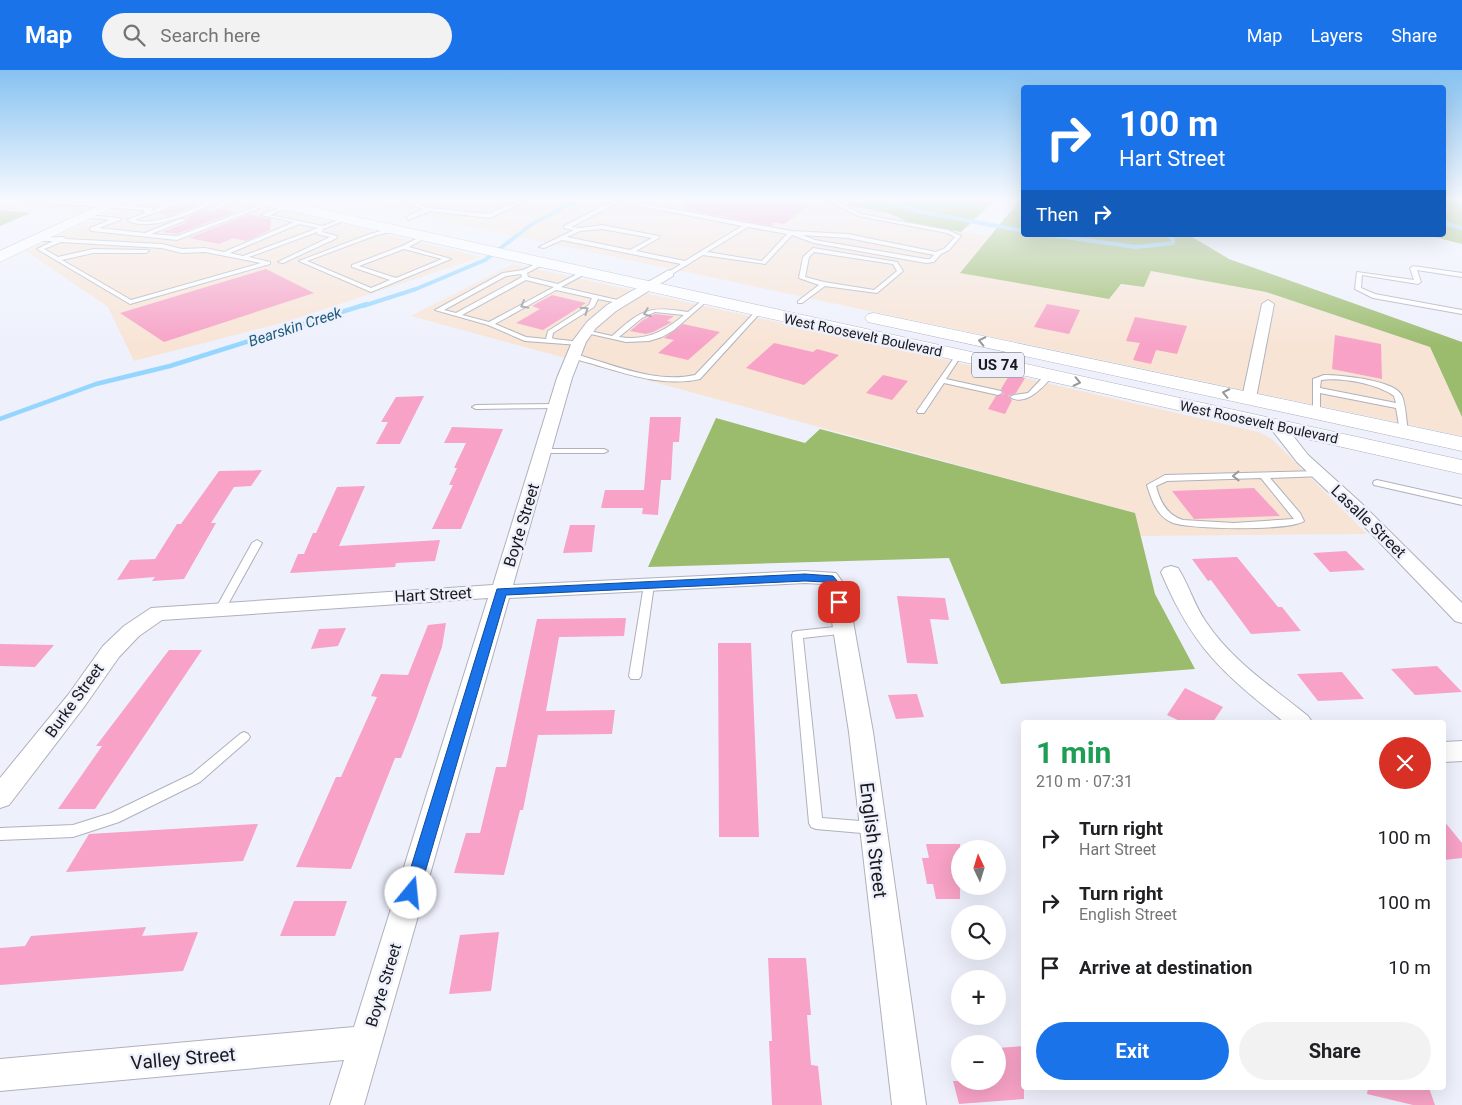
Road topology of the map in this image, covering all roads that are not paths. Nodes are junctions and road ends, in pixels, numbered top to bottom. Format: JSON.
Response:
{"nodes":[{"id":1,"x":16,"y":249,"type":"edge"},
{"id":2,"x":41,"y":249,"type":"edge"},
{"id":3,"x":175,"y":249,"type":"edge"},
{"id":4,"x":235,"y":249,"type":"edge"},
{"id":5,"x":265,"y":249,"type":"edge"},
{"id":6,"x":309,"y":249,"type":"edge"},
{"id":7,"x":333,"y":249,"type":"edge"},
{"id":8,"x":398,"y":249,"type":"edge"},
{"id":9,"x":413,"y":249,"type":"edge"},
{"id":10,"x":486,"y":249,"type":"edge"},
{"id":11,"x":547,"y":249,"type":"edge"},
{"id":12,"x":618,"y":249,"type":"edge"},
{"id":13,"x":636,"y":249,"type":"edge"},
{"id":14,"x":708,"y":249,"type":"edge"},
{"id":15,"x":776,"y":249,"type":"edge"},
{"id":16,"x":860,"y":249,"type":"edge"},
{"id":17,"x":918,"y":249,"type":"edge"},
{"id":18,"x":946,"y":249,"type":"edge"},
{"id":19,"x":182,"y":251,"type":"junction"},
{"id":20,"x":631,"y":252,"type":"junction"},
{"id":21,"x":702,"y":253,"type":"junction"},
{"id":22,"x":938,"y":253,"type":"junction"},
{"id":23,"x":224,"y":254,"type":"junction"},
{"id":24,"x":0,"y":257,"type":"edge"},
{"id":25,"x":243,"y":258,"type":"junction"},
{"id":26,"x":58,"y":259,"type":"junction"},
{"id":27,"x":534,"y":259,"type":"junction"},
{"id":28,"x":302,"y":261,"type":"junction"},
{"id":29,"x":281,"y":262,"type":"junction"},
{"id":30,"x":268,"y":263,"type":"junction"},
{"id":31,"x":678,"y":269,"type":"junction"},
{"id":32,"x":583,"y":273,"type":"junction"},
{"id":33,"x":1462,"y":275,"type":"edge"},
{"id":34,"x":396,"y":280,"type":"junction"},
{"id":35,"x":824,"y":284,"type":"junction"},
{"id":36,"x":557,"y":287,"type":"junction"},
{"id":37,"x":646,"y":287,"type":"junction"},
{"id":38,"x":706,"y":291,"type":"junction"},
{"id":39,"x":596,"y":296,"type":"junction"},
{"id":40,"x":781,"y":298,"type":"dead end"},
{"id":41,"x":622,"y":302,"type":"junction"},
{"id":42,"x":800,"y":302,"type":"junction"},
{"id":43,"x":1268,"y":304,"type":"dead end"},
{"id":44,"x":818,"y":306,"type":"dead end"},
{"id":45,"x":758,"y":312,"type":"junction"},
{"id":46,"x":1462,"y":312,"type":"edge"},
{"id":47,"x":688,"y":314,"type":"junction"},
{"id":48,"x":855,"y":314,"type":"dead end"},
{"id":49,"x":457,"y":315,"type":"junction"},
{"id":50,"x":490,"y":324,"type":"junction"},
{"id":51,"x":550,"y":332,"type":"junction"},
{"id":52,"x":519,"y":336,"type":"junction"},
{"id":53,"x":614,"y":338,"type":"junction"},
{"id":54,"x":552,"y":342,"type":"junction"},
{"id":55,"x":579,"y":344,"type":"junction"},
{"id":56,"x":958,"y":356,"type":"junction"},
{"id":57,"x":1050,"y":376,"type":"junction"},
{"id":58,"x":942,"y":380,"type":"junction"},
{"id":59,"x":1317,"y":390,"type":"junction"},
{"id":60,"x":998,"y":393,"type":"dead end"},
{"id":61,"x":1014,"y":396,"type":"dead end"},
{"id":62,"x":1249,"y":398,"type":"junction"},
{"id":63,"x":556,"y":406,"type":"junction"},
{"id":64,"x":1400,"y":406,"type":"junction"},
{"id":65,"x":476,"y":407,"type":"dead end"},
{"id":66,"x":921,"y":411,"type":"dead end"},
{"id":67,"x":1316,"y":412,"type":"junction"},
{"id":68,"x":1277,"y":426,"type":"junction"},
{"id":69,"x":1404,"y":431,"type":"junction"},
{"id":70,"x":1462,"y":444,"type":"edge"},
{"id":71,"x":604,"y":450,"type":"dead end"},
{"id":72,"x":543,"y":451,"type":"junction"},
{"id":73,"x":1458,"y":463,"type":"edge"},
{"id":74,"x":1320,"y":474,"type":"junction"},
{"id":75,"x":1263,"y":475,"type":"junction"},
{"id":76,"x":1377,"y":483,"type":"dead end"},
{"id":77,"x":1462,"y":502,"type":"edge"},
{"id":78,"x":257,"y":543,"type":"dead end"},
{"id":79,"x":1170,"y":572,"type":"dead end"},
{"id":80,"x":829,"y":578,"type":"joint"},
{"id":81,"x":649,"y":584,"type":"junction"},
{"id":82,"x":501,"y":591,"type":"junction"},
{"id":83,"x":221,"y":608,"type":"junction"},
{"id":84,"x":158,"y":613,"type":"joint"},
{"id":85,"x":1462,"y":616,"type":"edge"},
{"id":86,"x":844,"y":630,"type":"junction"},
{"id":87,"x":635,"y":676,"type":"dead end"},
{"id":88,"x":1298,"y":720,"type":"edge"},
{"id":89,"x":244,"y":737,"type":"dead end"},
{"id":90,"x":1462,"y":751,"type":"edge"},
{"id":91,"x":1446,"y":752,"type":"edge"},
{"id":92,"x":0,"y":797,"type":"edge"},
{"id":93,"x":873,"y":828,"type":"junction"},
{"id":94,"x":0,"y":834,"type":"edge"},
{"id":95,"x":366,"y":1042,"type":"junction"},
{"id":96,"x":0,"y":1075,"type":"edge"},
{"id":97,"x":346,"y":1105,"type":"edge"},
{"id":98,"x":909,"y":1105,"type":"edge"}],
"edges":[{"from":1,"to":24,"type":"main road"},
{"from":2,"to":26,"type":"lane"},
{"from":3,"to":19,"type":"lane"},
{"from":4,"to":23,"type":"lane"},
{"from":5,"to":25,"type":"lane"},
{"from":6,"to":29,"type":"lane"},
{"from":7,"to":28,"type":"lane"},
{"from":8,"to":34,"type":"lane"},
{"from":9,"to":34,"type":"lane"},
{"from":10,"to":27,"type":"main road","name":"West Roosevelt Boulevard","number":"US 74"},
{"from":11,"to":27,"type":"lane"},
{"from":12,"to":20,"type":"lane"},
{"from":13,"to":20,"type":"lane"},
{"from":14,"to":21,"type":"lane"},
{"from":15,"to":21,"type":"lane"},
{"from":16,"to":22,"type":"lane"},
{"from":17,"to":22,"type":"lane"},
{"from":18,"to":22,"type":"lane"},
{"from":19,"to":23,"type":"lane"},
{"from":19,"to":26,"type":"lane"},
{"from":20,"to":31,"type":"lane"},
{"from":21,"to":31,"type":"lane"},
{"from":23,"to":25,"type":"lane"},
{"from":25,"to":30,"type":"lane"},
{"from":26,"to":30,"type":"lane"},
{"from":27,"to":31,"type":"main road","name":"West Roosevelt Boulevard","number":"US 74"},
{"from":27,"to":32,"type":"main road","name":"West Roosevelt Boulevard","number":"US 74"},
{"from":27,"to":36,"type":"lane"},
{"from":27,"to":49,"type":"lane"},
{"from":27,"to":49,"type":"lane"},
{"from":28,"to":29,"type":"lane"},
{"from":28,"to":34,"type":"lane"},
{"from":29,"to":30,"type":"lane"},
{"from":31,"to":37,"type":"street"},
{"from":31,"to":38,"type":"main road","name":"West Roosevelt Boulevard","number":"US 74"},
{"from":32,"to":36,"type":"lane"},
{"from":32,"to":37,"type":"main road","name":"West Roosevelt Boulevard","number":"US 74"},
{"from":33,"to":46,"type":"lane"},
{"from":35,"to":35,"type":"lane"},
{"from":35,"to":42,"type":"lane"},
{"from":36,"to":39,"type":"lane"},
{"from":36,"to":50,"type":"lane","one_way":true},
{"from":37,"to":38,"type":"main road","name":"West Roosevelt Boulevard","number":"US 74"},
{"from":37,"to":41,"type":"street"},
{"from":38,"to":45,"type":"main road","name":"West Roosevelt Boulevard","number":"US 74"},
{"from":38,"to":47,"type":"lane"},
{"from":39,"to":41,"type":"lane"},
{"from":51,"to":39,"type":"lane","one_way":true},
{"from":40,"to":42,"type":"main road","name":"West Roosevelt Boulevard"},
{"from":41,"to":55,"type":"street"},
{"from":42,"to":44,"type":"main road","name":"West Roosevelt Boulevard"},
{"from":43,"to":62,"type":"street"},
{"from":45,"to":55,"type":"lane"},
{"from":45,"to":56,"type":"main road","name":"West Roosevelt Boulevard","number":"US 74"},
{"from":47,"to":53,"type":"lane"},
{"from":47,"to":53,"type":"lane","one_way":true},
{"from":62,"to":48,"type":"main road","name":"West Roosevelt Boulevard","number":"US 74","one_way":true},
{"from":49,"to":50,"type":"lane"},
{"from":50,"to":52,"type":"lane"},
{"from":51,"to":52,"type":"lane"},
{"from":51,"to":54,"type":"lane"},
{"from":52,"to":54,"type":"lane"},
{"from":53,"to":55,"type":"lane"},
{"from":54,"to":55,"type":"lane"},
{"from":55,"to":63,"type":"street","name":"Boyte Street"},
{"from":56,"to":57,"type":"main road","name":"West Roosevelt Boulevard","number":"US 74"},
{"from":56,"to":58,"type":"lane"},
{"from":57,"to":61,"type":"lane"},
{"from":57,"to":68,"type":"main road","name":"West Roosevelt Boulevard","number":"US 74","one_way":true},
{"from":58,"to":60,"type":"lane"},
{"from":58,"to":66,"type":"lane"},
{"from":59,"to":64,"type":"lane"},
{"from":59,"to":64,"type":"lane"},
{"from":59,"to":67,"type":"lane"},
{"from":62,"to":67,"type":"main road","name":"West Roosevelt Boulevard","number":"US 74"},
{"from":63,"to":65,"type":"lane"},
{"from":63,"to":72,"type":"street","name":"Boyte Street"},
{"from":64,"to":69,"type":"lane"},
{"from":67,"to":69,"type":"main road","name":"West Roosevelt Boulevard","number":"US 74"},
{"from":68,"to":73,"type":"main road"},
{"from":68,"to":74,"type":"street","name":"Lasalle Street"},
{"from":69,"to":70,"type":"main road","name":"West Roosevelt Boulevard","number":"US 74"},
{"from":71,"to":72,"type":"lane"},
{"from":72,"to":82,"type":"street","name":"Boyte Street"},
{"from":74,"to":75,"type":"lane"},
{"from":74,"to":85,"type":"street","name":"Lasalle Street"},
{"from":75,"to":75,"type":"lane","one_way":true},
{"from":76,"to":77,"type":"lane"},
{"from":78,"to":83,"type":"lane"},
{"from":79,"to":88,"type":"street"},
{"from":80,"to":81,"type":"street","name":"Hart Street"},
{"from":80,"to":86,"type":"street","name":"English Street"},
{"from":81,"to":82,"type":"street","name":"Hart Street"},
{"from":81,"to":87,"type":"lane"},
{"from":82,"to":83,"type":"street","name":"Hart Street"},
{"from":82,"to":95,"type":"street","name":"Boyte Street"},
{"from":83,"to":84,"type":"street","name":"Hart Street"},
{"from":84,"to":92,"type":"street","name":"Burke Street"},
{"from":86,"to":93,"type":"street","name":"English Street"},
{"from":86,"to":93,"type":"lane"},
{"from":89,"to":94,"type":"lane"},
{"from":90,"to":91,"type":"street"},
{"from":93,"to":98,"type":"street","name":"English Street"},
{"from":95,"to":96,"type":"street","name":"Valley Street"},
{"from":95,"to":97,"type":"street","name":"Boyte Street"}]}
